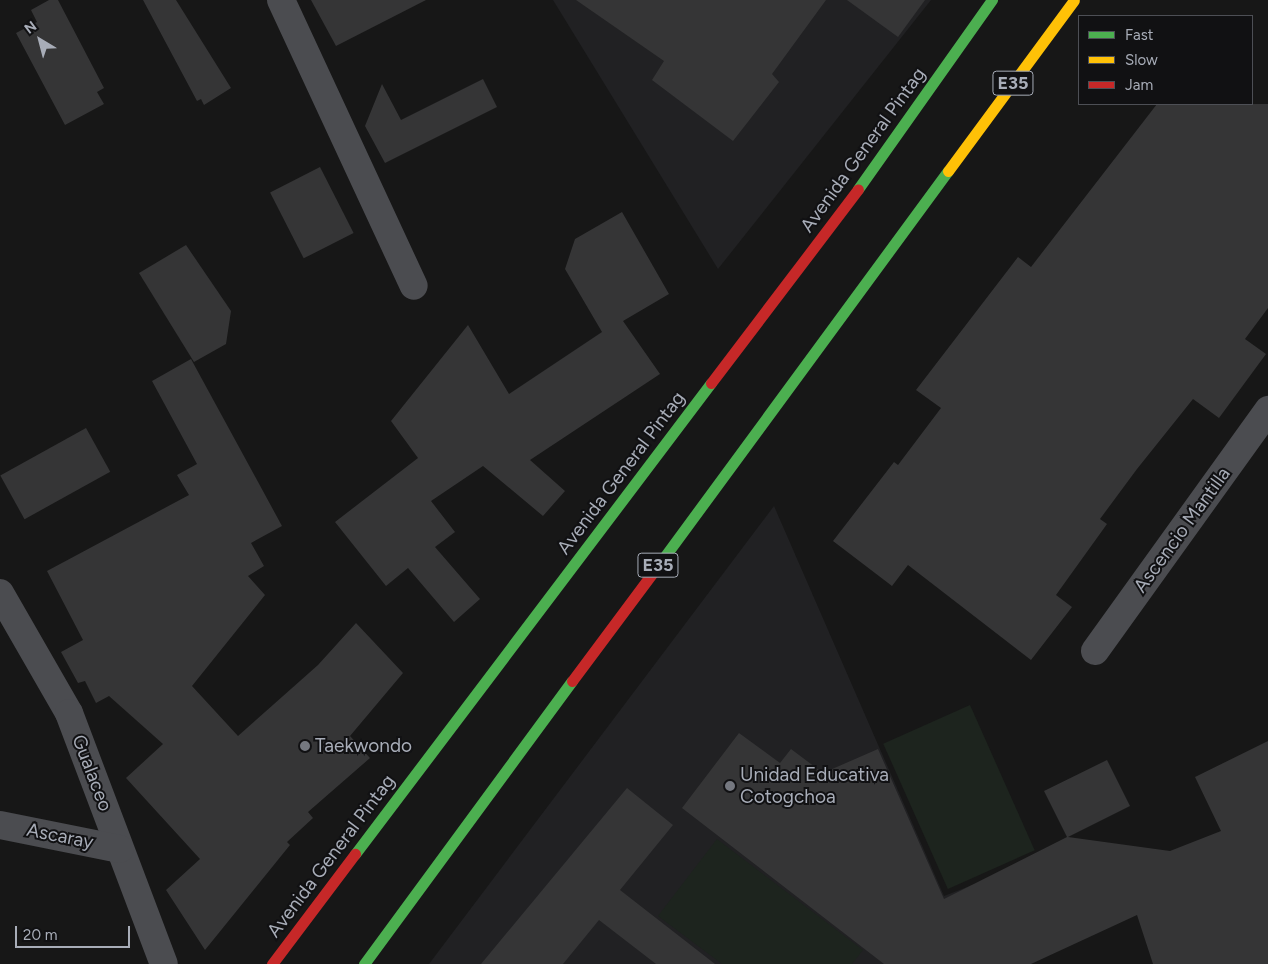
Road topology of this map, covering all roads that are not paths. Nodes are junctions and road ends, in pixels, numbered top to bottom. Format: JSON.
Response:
{"nodes":[{"id":1,"x":281,"y":0,"type":"edge"},
{"id":2,"x":992,"y":0,"type":"edge"},
{"id":3,"x":1074,"y":0,"type":"edge"},
{"id":4,"x":414,"y":286,"type":"dead end"},
{"id":5,"x":1268,"y":410,"type":"edge"},
{"id":6,"x":0,"y":592,"type":"edge"},
{"id":7,"x":1095,"y":651,"type":"dead end"},
{"id":8,"x":0,"y":825,"type":"edge"},
{"id":9,"x":120,"y":849,"type":"junction"},
{"id":10,"x":164,"y":964,"type":"edge"},
{"id":11,"x":272,"y":964,"type":"edge"},
{"id":12,"x":364,"y":964,"type":"edge"}],
"edges":[{"from":1,"to":4,"type":"street"},
{"from":2,"to":11,"type":"highway","name":"Avenida General Pintag"},
{"from":3,"to":12,"type":"highway","number":"E35"},
{"from":5,"to":7,"type":"street","name":"Ascencio Mantilla"},
{"from":6,"to":9,"type":"street","name":"Gualaceo"},
{"from":8,"to":9,"type":"street","name":"Ascaray"},
{"from":9,"to":10,"type":"street","name":"Gualaceo"}]}
